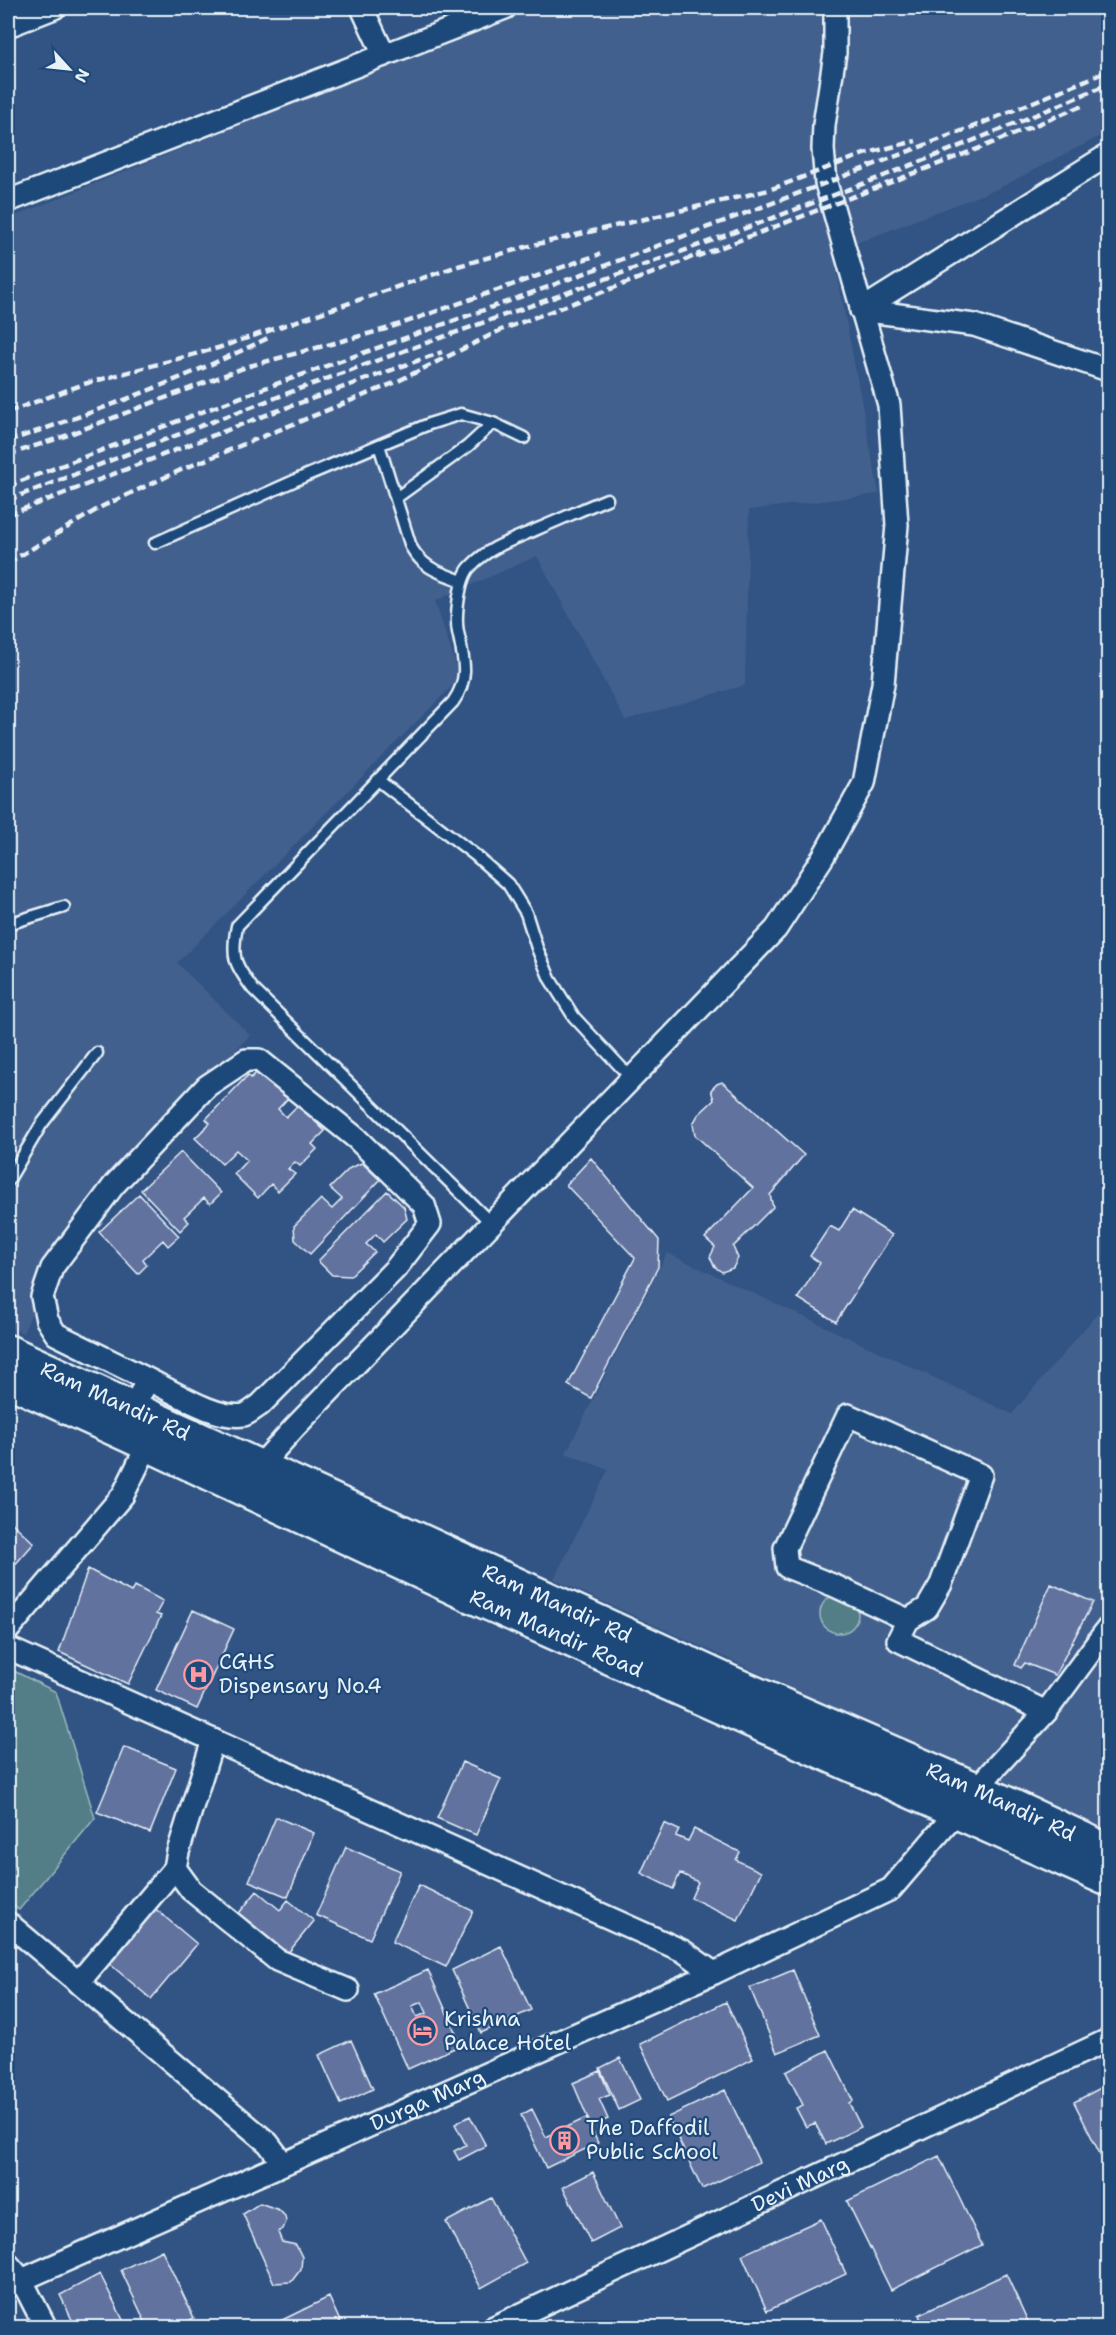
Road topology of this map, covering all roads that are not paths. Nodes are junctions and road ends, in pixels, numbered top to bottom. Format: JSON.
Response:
{"nodes":[{"id":1,"x":54,"y":8,"type":"edge"},
{"id":2,"x":362,"y":8,"type":"edge"},
{"id":3,"x":505,"y":8,"type":"edge"},
{"id":4,"x":836,"y":8,"type":"edge"},
{"id":5,"x":8,"y":26,"type":"edge"},
{"id":6,"x":384,"y":55,"type":"junction"},
{"id":7,"x":1108,"y":155,"type":"edge"},
{"id":8,"x":8,"y":201,"type":"edge"},
{"id":9,"x":906,"y":281,"type":"junction"},
{"id":10,"x":861,"y":310,"type":"junction"},
{"id":11,"x":895,"y":314,"type":"junction"},
{"id":12,"x":1108,"y":370,"type":"edge"},
{"id":13,"x":493,"y":423,"type":"junction"},
{"id":14,"x":524,"y":438,"type":"dead end"},
{"id":15,"x":379,"y":445,"type":"junction"},
{"id":16,"x":396,"y":498,"type":"junction"},
{"id":17,"x":607,"y":499,"type":"dead end"},
{"id":18,"x":155,"y":543,"type":"dead end"},
{"id":19,"x":462,"y":581,"type":"junction"},
{"id":20,"x":378,"y":780,"type":"junction"},
{"id":21,"x":64,"y":906,"type":"dead end"},
{"id":22,"x":8,"y":924,"type":"edge"},
{"id":23,"x":97,"y":1053,"type":"dead end"},
{"id":24,"x":632,"y":1078,"type":"junction"},
{"id":25,"x":8,"y":1180,"type":"edge"},
{"id":26,"x":492,"y":1223,"type":"junction"},
{"id":27,"x":8,"y":1352,"type":"edge"},
{"id":28,"x":8,"y":1380,"type":"edge"},
{"id":29,"x":149,"y":1380,"type":"junction"},
{"id":30,"x":131,"y":1408,"type":"junction"},
{"id":31,"x":148,"y":1444,"type":"junction"},
{"id":32,"x":252,"y":1479,"type":"junction"},
{"id":33,"x":908,"y":1620,"type":"junction"},
{"id":34,"x":1108,"y":1628,"type":"edge"},
{"id":35,"x":8,"y":1630,"type":"edge"},
{"id":36,"x":8,"y":1648,"type":"edge"},
{"id":37,"x":1046,"y":1712,"type":"junction"},
{"id":38,"x":213,"y":1740,"type":"junction"},
{"id":39,"x":968,"y":1801,"type":"junction"},
{"id":40,"x":1108,"y":1851,"type":"edge"},
{"id":41,"x":175,"y":1868,"type":"junction"},
{"id":42,"x":1108,"y":1879,"type":"edge"},
{"id":43,"x":8,"y":1923,"type":"edge"},
{"id":44,"x":714,"y":1973,"type":"junction"},
{"id":45,"x":78,"y":1983,"type":"junction"},
{"id":46,"x":348,"y":1990,"type":"dead end"},
{"id":47,"x":1108,"y":2040,"type":"edge"},
{"id":48,"x":283,"y":2163,"type":"junction"},
{"id":49,"x":12,"y":2276,"type":"edge"},
{"id":50,"x":46,"y":2328,"type":"edge"},
{"id":51,"x":492,"y":2328,"type":"edge"}],
"edges":[{"from":1,"to":5,"type":"street"},
{"from":2,"to":6,"type":"street"},
{"from":3,"to":6,"type":"street"},
{"from":4,"to":10,"type":"street"},
{"from":6,"to":8,"type":"street"},
{"from":7,"to":9,"type":"street"},
{"from":9,"to":10,"type":"street"},
{"from":9,"to":11,"type":"street"},
{"from":10,"to":11,"type":"street"},
{"from":10,"to":24,"type":"street"},
{"from":11,"to":12,"type":"street"},
{"from":13,"to":14,"type":"lane"},
{"from":13,"to":15,"type":"lane"},
{"from":13,"to":16,"type":"lane"},
{"from":15,"to":16,"type":"lane"},
{"from":15,"to":18,"type":"lane"},
{"from":16,"to":19,"type":"lane"},
{"from":17,"to":19,"type":"lane"},
{"from":19,"to":20,"type":"lane"},
{"from":20,"to":24,"type":"lane"},
{"from":20,"to":26,"type":"lane"},
{"from":21,"to":22,"type":"lane"},
{"from":23,"to":25,"type":"lane"},
{"from":24,"to":26,"type":"street"},
{"from":26,"to":32,"type":"street"},
{"from":27,"to":30,"type":"main road","name":"Ram Mandir Rd"},
{"from":28,"to":31,"type":"main road"},
{"from":29,"to":29,"type":"street"},
{"from":29,"to":30,"type":"street"},
{"from":30,"to":32,"type":"main road","name":"Ram Mandir Rd"},
{"from":31,"to":32,"type":"main road"},
{"from":31,"to":35,"type":"street"},
{"from":32,"to":39,"type":"main road","name":"Ram Mandir Rd"},
{"from":33,"to":33,"type":"street"},
{"from":33,"to":37,"type":"street"},
{"from":34,"to":37,"type":"street","name":"Durga Marg"},
{"from":36,"to":38,"type":"street"},
{"from":37,"to":39,"type":"street","name":"Durga Marg"},
{"from":38,"to":41,"type":"street"},
{"from":38,"to":44,"type":"street"},
{"from":39,"to":40,"type":"main road","name":"Ram Mandir Rd"},
{"from":39,"to":42,"type":"main road"},
{"from":39,"to":44,"type":"street","name":"Durga Marg"},
{"from":41,"to":45,"type":"street"},
{"from":41,"to":46,"type":"street"},
{"from":43,"to":45,"type":"street"},
{"from":44,"to":48,"type":"street","name":"Durga Marg"},
{"from":45,"to":48,"type":"street"},
{"from":47,"to":51,"type":"street","name":"Devi Marg"},
{"from":48,"to":49,"type":"street","name":"Durga Marg"},
{"from":49,"to":50,"type":"street"}]}
